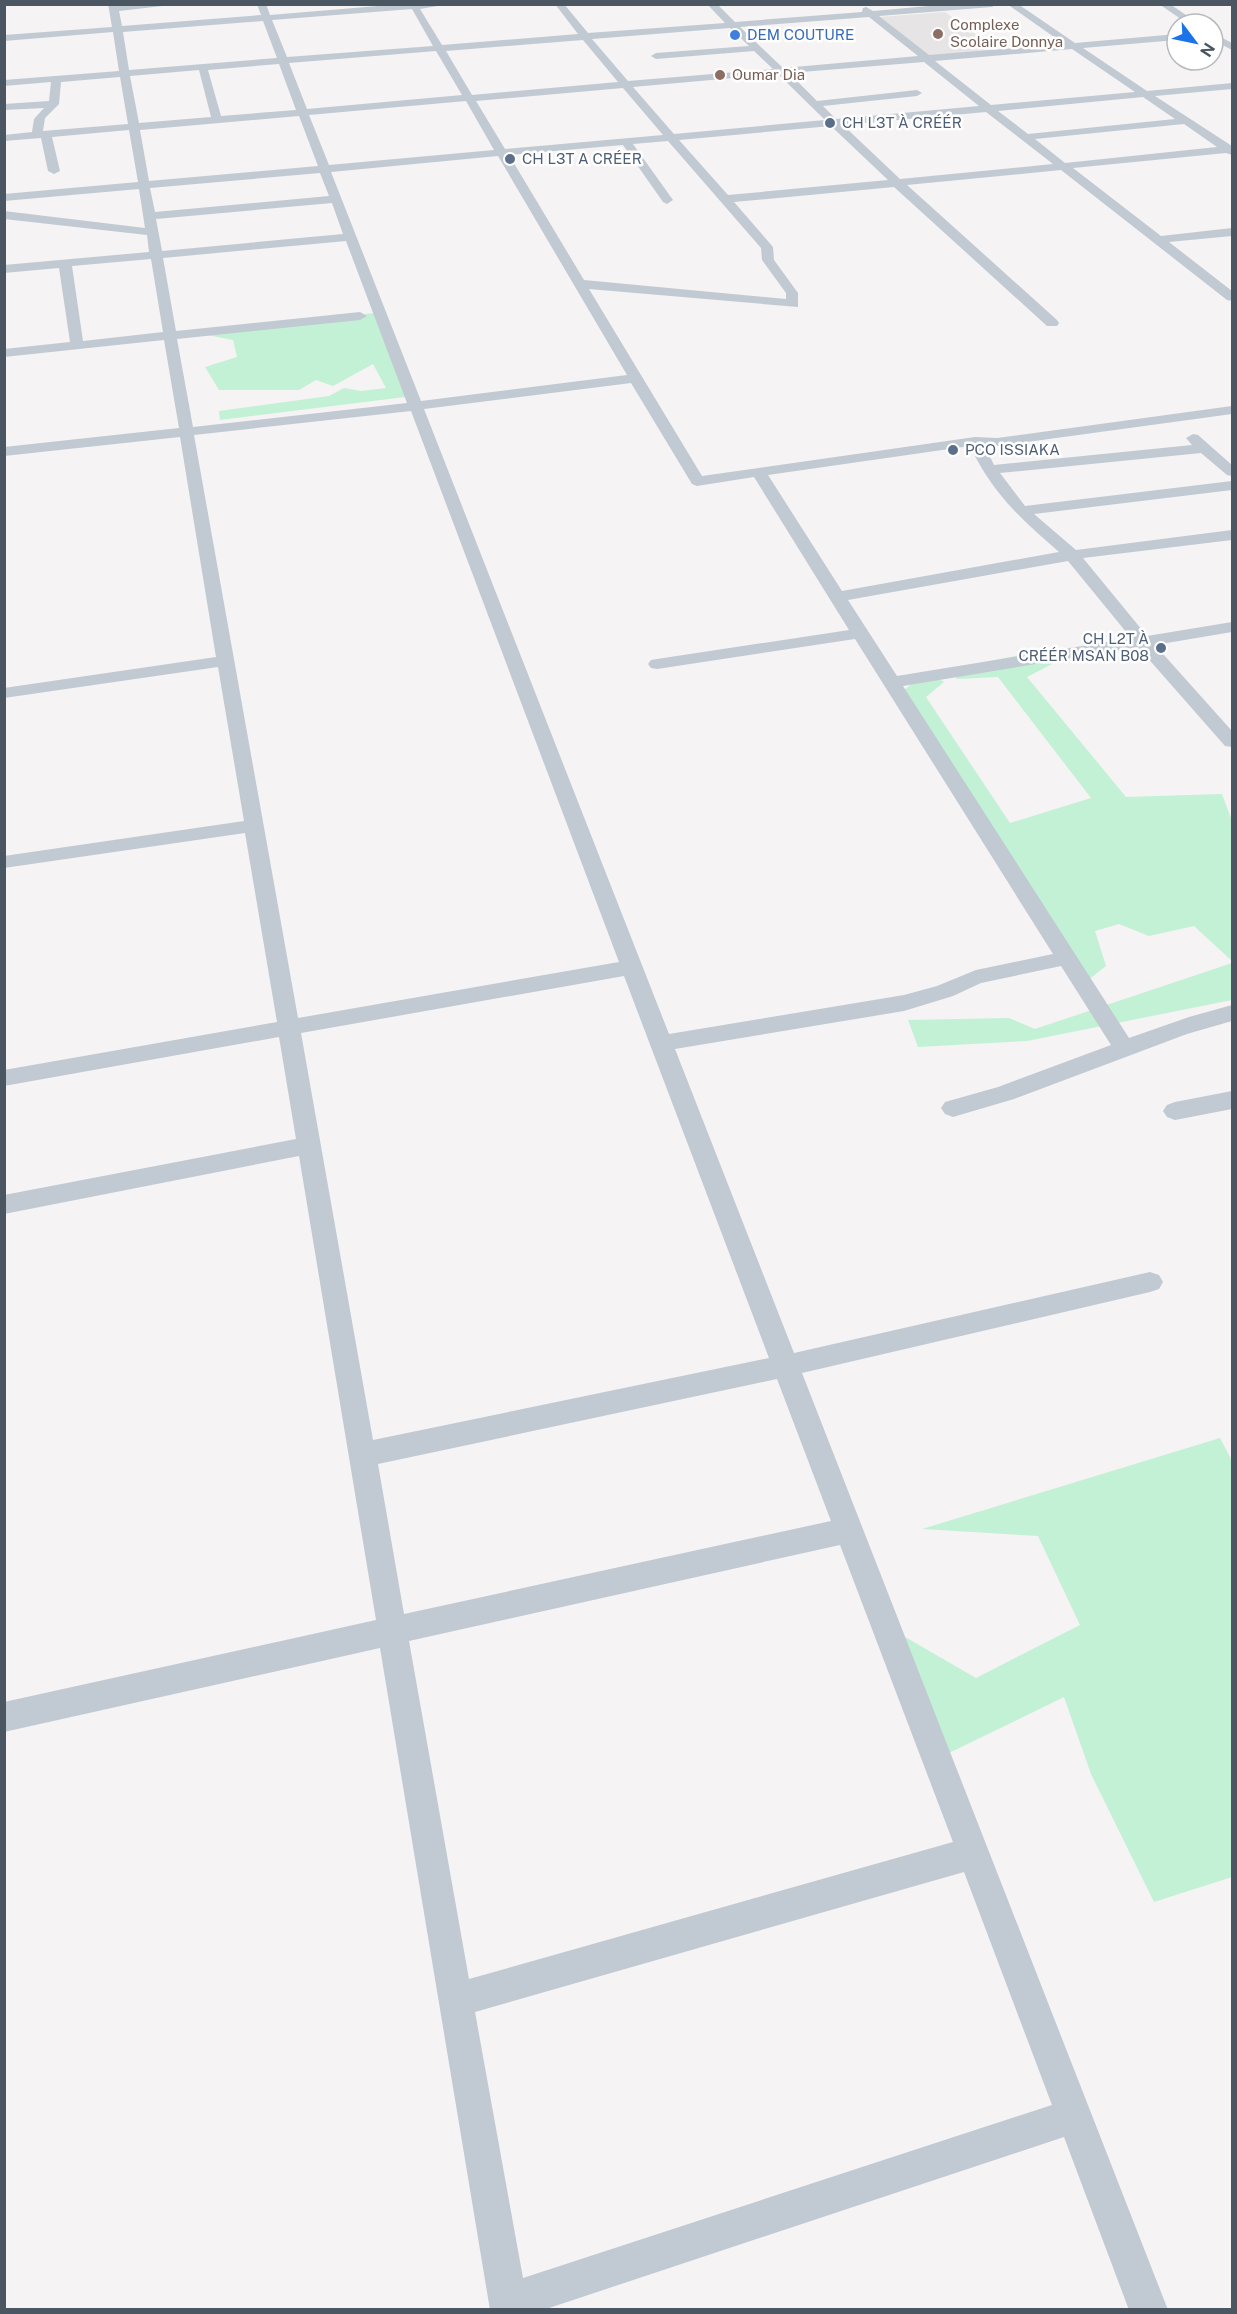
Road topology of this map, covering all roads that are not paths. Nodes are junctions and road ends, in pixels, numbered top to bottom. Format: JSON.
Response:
{"nodes":[{"id":1,"x":176,"y":4,"type":"edge"},
{"id":2,"x":445,"y":4,"type":"edge"},
{"id":3,"x":559,"y":4,"type":"edge"},
{"id":4,"x":711,"y":4,"type":"edge"},
{"id":5,"x":860,"y":4,"type":"edge"},
{"id":6,"x":992,"y":4,"type":"edge"},
{"id":7,"x":1011,"y":4,"type":"edge"},
{"id":8,"x":414,"y":6,"type":"edge"},
{"id":9,"x":931,"y":7,"type":"edge"},
{"id":10,"x":263,"y":11,"type":"edge"},
{"id":11,"x":115,"y":14,"type":"edge"},
{"id":12,"x":872,"y":14,"type":"junction"},
{"id":13,"x":732,"y":25,"type":"junction"},
{"id":14,"x":585,"y":37,"type":"junction"},
{"id":15,"x":4,"y":38,"type":"edge"},
{"id":16,"x":1165,"y":38,"type":"edge"},
{"id":17,"x":1073,"y":46,"type":"junction"},
{"id":18,"x":756,"y":48,"type":"junction"},
{"id":19,"x":439,"y":49,"type":"junction"},
{"id":20,"x":656,"y":56,"type":"dead end"},
{"id":21,"x":927,"y":59,"type":"junction"},
{"id":22,"x":283,"y":61,"type":"junction"},
{"id":23,"x":857,"y":65,"type":"junction"},
{"id":24,"x":203,"y":68,"type":"junction"},
{"id":25,"x":782,"y":71,"type":"junction"},
{"id":26,"x":866,"y":73,"type":"dead end"},
{"id":27,"x":125,"y":74,"type":"junction"},
{"id":28,"x":56,"y":79,"type":"junction"},
{"id":29,"x":4,"y":83,"type":"edge"},
{"id":30,"x":626,"y":85,"type":"junction"},
{"id":31,"x":1233,"y":86,"type":"edge"},
{"id":32,"x":884,"y":88,"type":"dead end"},
{"id":33,"x":917,"y":93,"type":"dead end"},
{"id":34,"x":1145,"y":94,"type":"junction"},
{"id":35,"x":893,"y":96,"type":"junction"},
{"id":36,"x":469,"y":99,"type":"junction"},
{"id":37,"x":54,"y":104,"type":"junction"},
{"id":38,"x":815,"y":104,"type":"junction"},
{"id":39,"x":4,"y":107,"type":"edge"},
{"id":40,"x":988,"y":108,"type":"junction"},
{"id":41,"x":303,"y":113,"type":"junction"},
{"id":42,"x":915,"y":116,"type":"junction"},
{"id":43,"x":217,"y":120,"type":"junction"},
{"id":44,"x":1186,"y":121,"type":"junction"},
{"id":45,"x":836,"y":124,"type":"junction"},
{"id":46,"x":134,"y":127,"type":"junction"},
{"id":47,"x":42,"y":135,"type":"junction"},
{"id":48,"x":1026,"y":137,"type":"junction"},
{"id":49,"x":4,"y":138,"type":"edge"},
{"id":50,"x":672,"y":138,"type":"junction"},
{"id":51,"x":626,"y":142,"type":"junction"},
{"id":52,"x":1231,"y":150,"type":"edge"},
{"id":53,"x":502,"y":153,"type":"junction"},
{"id":54,"x":1063,"y":166,"type":"junction"},
{"id":55,"x":324,"y":169,"type":"junction"},
{"id":56,"x":54,"y":171,"type":"dead end"},
{"id":57,"x":897,"y":183,"type":"junction"},
{"id":58,"x":144,"y":186,"type":"junction"},
{"id":59,"x":4,"y":198,"type":"edge"},
{"id":60,"x":336,"y":199,"type":"junction"},
{"id":61,"x":726,"y":199,"type":"junction"},
{"id":62,"x":667,"y":200,"type":"dead end"},
{"id":63,"x":4,"y":215,"type":"edge"},
{"id":64,"x":1233,"y":232,"type":"edge"},
{"id":65,"x":153,"y":234,"type":"junction"},
{"id":66,"x":350,"y":237,"type":"junction"},
{"id":67,"x":1158,"y":240,"type":"junction"},
{"id":68,"x":66,"y":263,"type":"junction"},
{"id":69,"x":4,"y":269,"type":"edge"},
{"id":70,"x":581,"y":284,"type":"junction"},
{"id":71,"x":1233,"y":297,"type":"edge"},
{"id":72,"x":360,"y":316,"type":"dead end"},
{"id":73,"x":1052,"y":323,"type":"dead end"},
{"id":74,"x":170,"y":336,"type":"junction"},
{"id":75,"x":77,"y":345,"type":"junction"},
{"id":76,"x":4,"y":353,"type":"edge"},
{"id":77,"x":636,"y":378,"type":"junction"},
{"id":78,"x":416,"y":406,"type":"junction"},
{"id":79,"x":1233,"y":410,"type":"edge"},
{"id":80,"x":1171,"y":419,"type":"junction"},
{"id":81,"x":186,"y":431,"type":"junction"},
{"id":82,"x":975,"y":441,"type":"junction"},
{"id":83,"x":1204,"y":448,"type":"junction"},
{"id":84,"x":4,"y":452,"type":"edge"},
{"id":85,"x":989,"y":470,"type":"junction"},
{"id":86,"x":758,"y":472,"type":"junction"},
{"id":87,"x":1233,"y":472,"type":"edge"},
{"id":88,"x":1233,"y":484,"type":"edge"},
{"id":89,"x":1022,"y":511,"type":"junction"},
{"id":90,"x":1233,"y":535,"type":"edge"},
{"id":91,"x":1072,"y":555,"type":"junction"},
{"id":92,"x":837,"y":597,"type":"junction"},
{"id":93,"x":1233,"y":627,"type":"edge"},
{"id":94,"x":861,"y":633,"type":"junction"},
{"id":95,"x":1142,"y":641,"type":"junction"},
{"id":96,"x":226,"y":661,"type":"junction"},
{"id":97,"x":657,"y":664,"type":"dead end"},
{"id":98,"x":892,"y":682,"type":"junction"},
{"id":99,"x":4,"y":693,"type":"edge"},
{"id":100,"x":1233,"y":742,"type":"edge"},
{"id":101,"x":254,"y":826,"type":"junction"},
{"id":102,"x":4,"y":862,"type":"edge"},
{"id":103,"x":1067,"y":958,"type":"junction"},
{"id":104,"x":631,"y":967,"type":"junction"},
{"id":105,"x":1233,"y":1013,"type":"edge"},
{"id":106,"x":289,"y":1028,"type":"junction"},
{"id":107,"x":661,"y":1043,"type":"junction"},
{"id":108,"x":1124,"y":1048,"type":"junction"},
{"id":109,"x":4,"y":1078,"type":"edge"},
{"id":110,"x":1233,"y":1100,"type":"edge"},
{"id":111,"x":953,"y":1108,"type":"dead end"},
{"id":112,"x":1175,"y":1111,"type":"dead end"},
{"id":113,"x":309,"y":1145,"type":"junction"},
{"id":114,"x":4,"y":1205,"type":"edge"},
{"id":115,"x":1150,"y":1282,"type":"dead end"},
{"id":116,"x":785,"y":1366,"type":"junction"},
{"id":117,"x":362,"y":1455,"type":"junction"},
{"id":118,"x":848,"y":1530,"type":"junction"},
{"id":119,"x":392,"y":1631,"type":"junction"},
{"id":120,"x":4,"y":1717,"type":"edge"},
{"id":121,"x":973,"y":1853,"type":"junction"},
{"id":122,"x":455,"y":2000,"type":"junction"},
{"id":123,"x":1074,"y":2116,"type":"junction"},
{"id":124,"x":508,"y":2306,"type":"edge"},
{"id":125,"x":1149,"y":2310,"type":"edge"}],
"edges":[{"from":1,"to":11,"type":"street"},
{"from":2,"to":8,"type":"street"},
{"from":3,"to":14,"type":"street"},
{"from":4,"to":13,"type":"street"},
{"from":5,"to":12,"type":"street"},
{"from":6,"to":9,"type":"street"},
{"from":7,"to":17,"type":"street"},
{"from":8,"to":10,"type":"street"},
{"from":8,"to":19,"type":"street"},
{"from":9,"to":12,"type":"street"},
{"from":10,"to":11,"type":"street"},
{"from":10,"to":22,"type":"street"},
{"from":11,"to":15,"type":"street"},
{"from":11,"to":27,"type":"street"},
{"from":12,"to":13,"type":"street"},
{"from":12,"to":21,"type":"street"},
{"from":13,"to":14,"type":"street"},
{"from":13,"to":18,"type":"street"},
{"from":14,"to":19,"type":"street"},
{"from":14,"to":30,"type":"street"},
{"from":16,"to":17,"type":"street"},
{"from":17,"to":21,"type":"street"},
{"from":17,"to":34,"type":"street"},
{"from":18,"to":20,"type":"street"},
{"from":18,"to":25,"type":"street"},
{"from":19,"to":22,"type":"street"},
{"from":19,"to":36,"type":"street"},
{"from":21,"to":23,"type":"street"},
{"from":21,"to":40,"type":"street"},
{"from":22,"to":24,"type":"street"},
{"from":22,"to":41,"type":"street"},
{"from":23,"to":25,"type":"street"},
{"from":23,"to":26,"type":"street"},
{"from":24,"to":27,"type":"street"},
{"from":24,"to":43,"type":"street"},
{"from":25,"to":30,"type":"street"},
{"from":25,"to":38,"type":"street"},
{"from":27,"to":28,"type":"street"},
{"from":27,"to":46,"type":"street"},
{"from":28,"to":29,"type":"street"},
{"from":28,"to":37,"type":"street"},
{"from":30,"to":36,"type":"street"},
{"from":30,"to":50,"type":"street"},
{"from":31,"to":34,"type":"street"},
{"from":32,"to":35,"type":"street"},
{"from":33,"to":35,"type":"street"},
{"from":34,"to":40,"type":"street"},
{"from":34,"to":44,"type":"street"},
{"from":35,"to":38,"type":"street"},
{"from":35,"to":42,"type":"street"},
{"from":36,"to":41,"type":"street"},
{"from":36,"to":53,"type":"street"},
{"from":37,"to":39,"type":"street"},
{"from":37,"to":47,"type":"street"},
{"from":38,"to":45,"type":"street"},
{"from":40,"to":42,"type":"street"},
{"from":40,"to":48,"type":"street"},
{"from":41,"to":43,"type":"street"},
{"from":41,"to":55,"type":"street"},
{"from":42,"to":45,"type":"street"},
{"from":43,"to":46,"type":"street"},
{"from":44,"to":48,"type":"street"},
{"from":44,"to":52,"type":"street"},
{"from":45,"to":50,"type":"street"},
{"from":45,"to":57,"type":"street"},
{"from":46,"to":47,"type":"street"},
{"from":46,"to":58,"type":"street"},
{"from":47,"to":49,"type":"street"},
{"from":47,"to":56,"type":"street"},
{"from":48,"to":54,"type":"street"},
{"from":50,"to":51,"type":"street"},
{"from":50,"to":61,"type":"street"},
{"from":51,"to":53,"type":"street"},
{"from":51,"to":62,"type":"street"},
{"from":52,"to":54,"type":"street"},
{"from":53,"to":55,"type":"street"},
{"from":53,"to":70,"type":"street"},
{"from":54,"to":57,"type":"street"},
{"from":54,"to":67,"type":"street"},
{"from":55,"to":58,"type":"street"},
{"from":55,"to":60,"type":"street"},
{"from":57,"to":61,"type":"street"},
{"from":57,"to":73,"type":"street"},
{"from":58,"to":59,"type":"street"},
{"from":58,"to":65,"type":"street"},
{"from":60,"to":65,"type":"street"},
{"from":60,"to":66,"type":"street"},
{"from":61,"to":70,"type":"street"},
{"from":63,"to":65,"type":"street"},
{"from":64,"to":67,"type":"street"},
{"from":65,"to":66,"type":"street"},
{"from":65,"to":68,"type":"street"},
{"from":65,"to":74,"type":"street"},
{"from":66,"to":78,"type":"street"},
{"from":67,"to":71,"type":"street"},
{"from":68,"to":69,"type":"street"},
{"from":68,"to":75,"type":"street"},
{"from":70,"to":77,"type":"street"},
{"from":72,"to":74,"type":"street"},
{"from":74,"to":75,"type":"street"},
{"from":74,"to":81,"type":"street"},
{"from":75,"to":76,"type":"street"},
{"from":77,"to":78,"type":"street"},
{"from":77,"to":86,"type":"street"},
{"from":78,"to":81,"type":"street"},
{"from":78,"to":104,"type":"street"},
{"from":79,"to":80,"type":"street"},
{"from":80,"to":82,"type":"street"},
{"from":80,"to":83,"type":"street"},
{"from":81,"to":84,"type":"street"},
{"from":81,"to":96,"type":"street"},
{"from":82,"to":85,"type":"street"},
{"from":82,"to":86,"type":"street"},
{"from":83,"to":85,"type":"street"},
{"from":83,"to":87,"type":"street"},
{"from":85,"to":89,"type":"street"},
{"from":86,"to":92,"type":"street"},
{"from":88,"to":89,"type":"street"},
{"from":89,"to":91,"type":"street"},
{"from":90,"to":91,"type":"street"},
{"from":91,"to":92,"type":"street"},
{"from":91,"to":95,"type":"street"},
{"from":92,"to":94,"type":"street"},
{"from":93,"to":95,"type":"street"},
{"from":94,"to":97,"type":"street"},
{"from":94,"to":98,"type":"street"},
{"from":95,"to":98,"type":"street"},
{"from":95,"to":100,"type":"street"},
{"from":96,"to":99,"type":"street"},
{"from":96,"to":101,"type":"street"},
{"from":98,"to":103,"type":"street"},
{"from":101,"to":102,"type":"street"},
{"from":101,"to":106,"type":"street"},
{"from":103,"to":107,"type":"street"},
{"from":103,"to":108,"type":"street"},
{"from":104,"to":106,"type":"street"},
{"from":104,"to":107,"type":"street"},
{"from":105,"to":108,"type":"street"},
{"from":106,"to":109,"type":"street"},
{"from":106,"to":113,"type":"street"},
{"from":107,"to":116,"type":"street"},
{"from":108,"to":111,"type":"street"},
{"from":110,"to":112,"type":"street"},
{"from":113,"to":114,"type":"street"},
{"from":113,"to":117,"type":"street"},
{"from":115,"to":116,"type":"street"},
{"from":116,"to":117,"type":"street"},
{"from":116,"to":118,"type":"street"},
{"from":117,"to":119,"type":"street"},
{"from":118,"to":119,"type":"street"},
{"from":118,"to":121,"type":"street"},
{"from":119,"to":120,"type":"street"},
{"from":119,"to":122,"type":"street"},
{"from":121,"to":122,"type":"street"},
{"from":121,"to":123,"type":"street"},
{"from":122,"to":124,"type":"street"},
{"from":123,"to":124,"type":"street"},
{"from":123,"to":125,"type":"street"}]}
